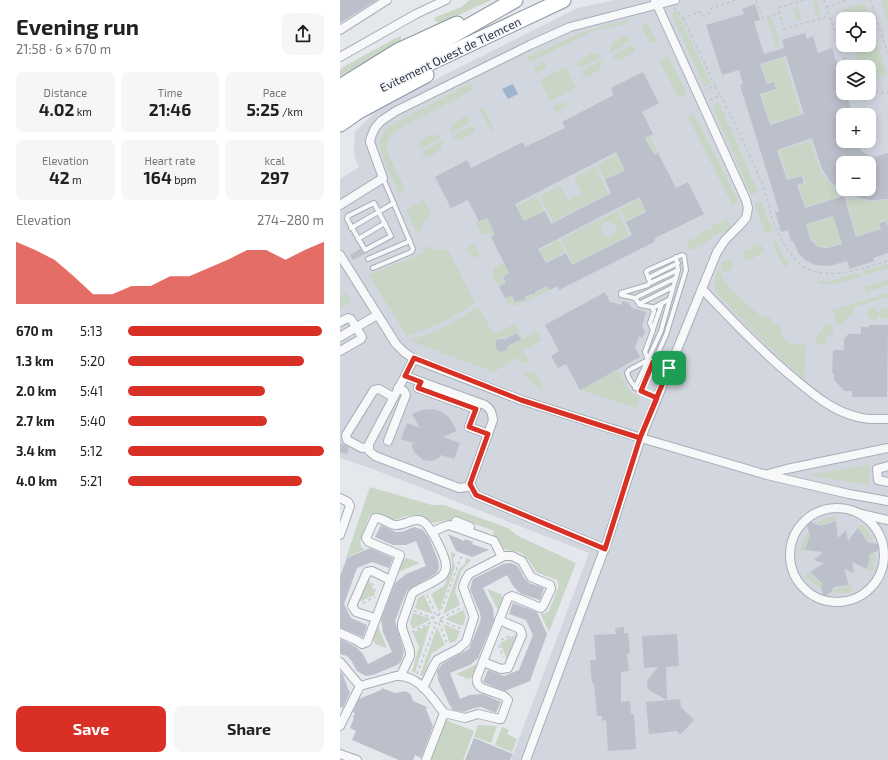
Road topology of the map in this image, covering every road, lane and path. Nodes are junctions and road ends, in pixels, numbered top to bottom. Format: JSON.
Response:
{"nodes":[{"id":1,"x":387,"y":0,"type":"edge"},
{"id":2,"x":446,"y":0,"type":"edge"},
{"id":3,"x":563,"y":0,"type":"edge"},
{"id":4,"x":735,"y":0,"type":"edge"},
{"id":5,"x":756,"y":0,"type":"edge"},
{"id":6,"x":804,"y":0,"type":"edge"},
{"id":7,"x":824,"y":0,"type":"edge"},
{"id":8,"x":847,"y":0,"type":"edge"},
{"id":9,"x":870,"y":0,"type":"edge"},
{"id":10,"x":513,"y":1,"type":"edge"},
{"id":11,"x":672,"y":1,"type":"edge"},
{"id":12,"x":656,"y":3,"type":"edge"},
{"id":13,"x":826,"y":6,"type":"junction"},
{"id":14,"x":780,"y":13,"type":"junction"},
{"id":15,"x":830,"y":16,"type":"junction"},
{"id":16,"x":683,"y":18,"type":"junction"},
{"id":17,"x":522,"y":19,"type":"junction"},
{"id":18,"x":877,"y":24,"type":"joint"},
{"id":19,"x":340,"y":30,"type":"edge"},
{"id":20,"x":836,"y":35,"type":"edge"},
{"id":21,"x":888,"y":53,"type":"edge"},
{"id":22,"x":340,"y":57,"type":"edge"},
{"id":23,"x":715,"y":86,"type":"junction"},
{"id":24,"x":340,"y":87,"type":"edge"},
{"id":25,"x":876,"y":92,"type":"edge"},
{"id":26,"x":697,"y":93,"type":"junction"},
{"id":27,"x":888,"y":93,"type":"edge"},
{"id":28,"x":720,"y":95,"type":"junction"},
{"id":29,"x":340,"y":99,"type":"edge"},
{"id":30,"x":702,"y":104,"type":"junction"},
{"id":31,"x":340,"y":113,"type":"edge"},
{"id":32,"x":340,"y":124,"type":"edge"},
{"id":33,"x":383,"y":178,"type":"junction"},
{"id":34,"x":394,"y":203,"type":"junction"},
{"id":35,"x":340,"y":205,"type":"edge"},
{"id":36,"x":380,"y":211,"type":"junction"},
{"id":37,"x":385,"y":224,"type":"junction"},
{"id":38,"x":352,"y":228,"type":"junction"},
{"id":39,"x":358,"y":239,"type":"junction"},
{"id":40,"x":410,"y":241,"type":"junction"},
{"id":41,"x":340,"y":254,"type":"edge"},
{"id":42,"x":676,"y":257,"type":"junction"},
{"id":43,"x":368,"y":259,"type":"dead end"},
{"id":44,"x":888,"y":261,"type":"edge"},
{"id":45,"x":678,"y":263,"type":"junction"},
{"id":46,"x":373,"y":268,"type":"dead end"},
{"id":47,"x":678,"y":270,"type":"junction"},
{"id":48,"x":648,"y":278,"type":"junction"},
{"id":49,"x":676,"y":278,"type":"junction"},
{"id":50,"x":650,"y":283,"type":"junction"},
{"id":51,"x":673,"y":287,"type":"junction"},
{"id":52,"x":702,"y":289,"type":"junction"},
{"id":53,"x":635,"y":298,"type":"junction"},
{"id":54,"x":670,"y":299,"type":"junction"},
{"id":55,"x":662,"y":303,"type":"junction"},
{"id":56,"x":638,"y":304,"type":"junction"},
{"id":57,"x":653,"y":308,"type":"junction"},
{"id":58,"x":377,"y":315,"type":"junction"},
{"id":59,"x":340,"y":322,"type":"edge"},
{"id":60,"x":356,"y":328,"type":"junction"},
{"id":61,"x":653,"y":330,"type":"junction"},
{"id":62,"x":340,"y":337,"type":"edge"},
{"id":63,"x":340,"y":351,"type":"edge"},
{"id":64,"x":414,"y":358,"type":"junction"},
{"id":65,"x":648,"y":360,"type":"junction"},
{"id":66,"x":653,"y":362,"type":"junction"},
{"id":67,"x":669,"y":368,"type":"junction"},
{"id":68,"x":405,"y":376,"type":"junction"},
{"id":69,"x":398,"y":388,"type":"junction"},
{"id":70,"x":635,"y":388,"type":"junction"},
{"id":71,"x":641,"y":391,"type":"junction"},
{"id":72,"x":393,"y":397,"type":"junction"},
{"id":73,"x":657,"y":398,"type":"junction"},
{"id":74,"x":477,"y":406,"type":"junction"},
{"id":75,"x":888,"y":419,"type":"edge"},
{"id":76,"x":488,"y":434,"type":"junction"},
{"id":77,"x":640,"y":438,"type":"junction"},
{"id":78,"x":388,"y":441,"type":"dead end"},
{"id":79,"x":369,"y":447,"type":"junction"},
{"id":80,"x":888,"y":448,"type":"edge"},
{"id":81,"x":888,"y":466,"type":"edge"},
{"id":82,"x":767,"y":475,"type":"junction"},
{"id":83,"x":885,"y":482,"type":"edge"},
{"id":84,"x":470,"y":484,"type":"junction"},
{"id":85,"x":459,"y":488,"type":"junction"},
{"id":86,"x":849,"y":494,"type":"junction"},
{"id":87,"x":476,"y":495,"type":"junction"},
{"id":88,"x":340,"y":498,"type":"edge"},
{"id":89,"x":888,"y":501,"type":"edge"},
{"id":90,"x":845,"y":509,"type":"junction"},
{"id":91,"x":856,"y":512,"type":"junction"},
{"id":92,"x":888,"y":520,"type":"edge"},
{"id":93,"x":432,"y":532,"type":"junction"},
{"id":94,"x":340,"y":535,"type":"edge"},
{"id":95,"x":605,"y":549,"type":"junction"},
{"id":96,"x":886,"y":550,"type":"edge"},
{"id":97,"x":462,"y":555,"type":"dead end"},
{"id":98,"x":502,"y":557,"type":"junction"},
{"id":99,"x":368,"y":572,"type":"junction"},
{"id":100,"x":390,"y":580,"type":"junction"},
{"id":101,"x":424,"y":586,"type":"junction"},
{"id":102,"x":469,"y":603,"type":"junction"},
{"id":103,"x":353,"y":608,"type":"junction"},
{"id":104,"x":407,"y":608,"type":"junction"},
{"id":105,"x":436,"y":615,"type":"junction"},
{"id":106,"x":439,"y":615,"type":"junction"},
{"id":107,"x":375,"y":618,"type":"junction"},
{"id":108,"x":433,"y":619,"type":"junction"},
{"id":109,"x":441,"y":619,"type":"junction"},
{"id":110,"x":499,"y":620,"type":"junction"},
{"id":111,"x":436,"y":623,"type":"junction"},
{"id":112,"x":439,"y":623,"type":"junction"},
{"id":113,"x":521,"y":630,"type":"junction"},
{"id":114,"x":469,"y":632,"type":"junction"},
{"id":115,"x":340,"y":633,"type":"edge"},
{"id":116,"x":405,"y":636,"type":"junction"},
{"id":117,"x":451,"y":653,"type":"junction"},
{"id":118,"x":340,"y":662,"type":"edge"},
{"id":119,"x":483,"y":662,"type":"junction"},
{"id":120,"x":508,"y":668,"type":"junction"},
{"id":121,"x":401,"y":675,"type":"junction"},
{"id":122,"x":415,"y":680,"type":"junction"},
{"id":123,"x":360,"y":686,"type":"junction"},
{"id":124,"x":423,"y":688,"type":"junction"},
{"id":125,"x":444,"y":713,"type":"junction"},
{"id":126,"x":341,"y":724,"type":"edge"},
{"id":127,"x":340,"y":754,"type":"edge"},
{"id":128,"x":357,"y":760,"type":"edge"},
{"id":129,"x":426,"y":760,"type":"edge"},
{"id":130,"x":526,"y":760,"type":"edge"}],
"edges":[{"from":1,"to":19,"type":"street"},
{"from":2,"to":22,"type":"street"},
{"from":3,"to":17,"type":"highway","name":"Evitement Ouest de Tlemcen"},
{"from":4,"to":16,"type":"path"},
{"from":5,"to":14,"type":"path"},
{"from":6,"to":14,"type":"path"},
{"from":7,"to":13,"type":"path"},
{"from":8,"to":13,"type":"path"},
{"from":9,"to":18,"type":"path"},
{"from":10,"to":24,"type":"highway"},
{"from":10,"to":29,"type":"highway","name":"Evitement Ouest de Tlemcen"},
{"from":11,"to":12,"type":"street"},
{"from":11,"to":16,"type":"path"},
{"from":12,"to":26,"type":"street"},
{"from":12,"to":33,"type":"street"},
{"from":13,"to":15,"type":"path"},
{"from":14,"to":15,"type":"path"},
{"from":15,"to":20,"type":"path"},
{"from":16,"to":23,"type":"path"},
{"from":17,"to":31,"type":"highway","name":"Evitement Ouest de Tlemcen"},
{"from":17,"to":32,"type":"highway"},
{"from":18,"to":21,"type":"path"},
{"from":23,"to":26,"type":"path"},
{"from":23,"to":28,"type":"path"},
{"from":25,"to":27,"type":"path"},
{"from":26,"to":30,"type":"street"},
{"from":28,"to":30,"type":"path"},
{"from":28,"to":44,"type":"path"},
{"from":30,"to":52,"type":"street"},
{"from":33,"to":34,"type":"lane"},
{"from":33,"to":35,"type":"street"},
{"from":34,"to":36,"type":"lane"},
{"from":34,"to":40,"type":"lane"},
{"from":36,"to":37,"type":"lane"},
{"from":36,"to":38,"type":"lane"},
{"from":36,"to":38,"type":"lane"},
{"from":37,"to":39,"type":"lane"},
{"from":37,"to":39,"type":"lane"},
{"from":38,"to":39,"type":"lane"},
{"from":40,"to":43,"type":"lane"},
{"from":40,"to":46,"type":"lane"},
{"from":41,"to":58,"type":"street"},
{"from":42,"to":45,"type":"lane"},
{"from":42,"to":48,"type":"lane"},
{"from":42,"to":66,"type":"lane"},
{"from":45,"to":47,"type":"lane"},
{"from":45,"to":48,"type":"lane"},
{"from":47,"to":49,"type":"lane"},
{"from":47,"to":50,"type":"lane"},
{"from":48,"to":50,"type":"lane"},
{"from":49,"to":51,"type":"lane"},
{"from":49,"to":53,"type":"lane"},
{"from":50,"to":53,"type":"lane"},
{"from":51,"to":54,"type":"lane"},
{"from":51,"to":56,"type":"lane"},
{"from":52,"to":67,"type":"street"},
{"from":52,"to":75,"type":"street"},
{"from":53,"to":56,"type":"lane"},
{"from":54,"to":55,"type":"lane"},
{"from":54,"to":65,"type":"lane"},
{"from":55,"to":57,"type":"lane"},
{"from":55,"to":61,"type":"lane"},
{"from":56,"to":57,"type":"lane"},
{"from":57,"to":61,"type":"lane"},
{"from":58,"to":60,"type":"street"},
{"from":58,"to":64,"type":"street"},
{"from":59,"to":60,"type":"street"},
{"from":60,"to":62,"type":"street"},
{"from":60,"to":63,"type":"street"},
{"from":61,"to":65,"type":"lane"},
{"from":64,"to":68,"type":"street"},
{"from":64,"to":77,"type":"street"},
{"from":65,"to":66,"type":"lane"},
{"from":65,"to":70,"type":"lane"},
{"from":65,"to":70,"type":"lane"},
{"from":66,"to":67,"type":"lane"},
{"from":66,"to":71,"type":"lane"},
{"from":67,"to":73,"type":"street"},
{"from":68,"to":69,"type":"street"},
{"from":68,"to":74,"type":"street"},
{"from":69,"to":72,"type":"street"},
{"from":69,"to":78,"type":"street"},
{"from":70,"to":71,"type":"lane"},
{"from":71,"to":73,"type":"lane"},
{"from":72,"to":79,"type":"street"},
{"from":72,"to":79,"type":"street"},
{"from":73,"to":77,"type":"street"},
{"from":74,"to":76,"type":"street"},
{"from":74,"to":76,"type":"street"},
{"from":76,"to":84,"type":"street"},
{"from":77,"to":82,"type":"street"},
{"from":77,"to":95,"type":"street"},
{"from":79,"to":85,"type":"street"},
{"from":80,"to":82,"type":"street"},
{"from":81,"to":83,"type":"street"},
{"from":82,"to":86,"type":"street"},
{"from":84,"to":85,"type":"street"},
{"from":84,"to":87,"type":"street"},
{"from":85,"to":87,"type":"street"},
{"from":86,"to":89,"type":"street"},
{"from":86,"to":90,"type":"street"},
{"from":87,"to":95,"type":"street"},
{"from":88,"to":94,"type":"street"},
{"from":90,"to":91,"type":"street"},
{"from":90,"to":96,"type":"street"},
{"from":91,"to":92,"type":"street"},
{"from":91,"to":96,"type":"street"},
{"from":93,"to":98,"type":"street"},
{"from":93,"to":100,"type":"street"},
{"from":93,"to":101,"type":"street"},
{"from":95,"to":130,"type":"street"},
{"from":97,"to":106,"type":"path"},
{"from":98,"to":102,"type":"street"},
{"from":98,"to":110,"type":"street"},
{"from":99,"to":100,"type":"street"},
{"from":99,"to":103,"type":"street"},
{"from":99,"to":103,"type":"path"},
{"from":100,"to":107,"type":"street"},
{"from":101,"to":104,"type":"street"},
{"from":101,"to":105,"type":"path"},
{"from":102,"to":109,"type":"path"},
{"from":102,"to":114,"type":"street"},
{"from":103,"to":107,"type":"street"},
{"from":104,"to":108,"type":"path"},
{"from":104,"to":116,"type":"street"},
{"from":105,"to":106,"type":"path"},
{"from":105,"to":108,"type":"path"},
{"from":106,"to":109,"type":"path"},
{"from":107,"to":115,"type":"street"},
{"from":108,"to":111,"type":"path"},
{"from":108,"to":116,"type":"path"},
{"from":109,"to":112,"type":"path"},
{"from":109,"to":114,"type":"path"},
{"from":110,"to":113,"type":"street"},
{"from":110,"to":119,"type":"street"},
{"from":111,"to":112,"type":"path"},
{"from":111,"to":122,"type":"path"},
{"from":112,"to":117,"type":"path"},
{"from":113,"to":120,"type":"street"},
{"from":113,"to":120,"type":"path"},
{"from":114,"to":117,"type":"street"},
{"from":116,"to":121,"type":"street"},
{"from":117,"to":124,"type":"street"},
{"from":118,"to":123,"type":"street"},
{"from":119,"to":120,"type":"street"},
{"from":119,"to":125,"type":"street"},
{"from":121,"to":122,"type":"street"},
{"from":121,"to":123,"type":"street"},
{"from":122,"to":124,"type":"street"},
{"from":123,"to":126,"type":"street"},
{"from":124,"to":125,"type":"street"},
{"from":125,"to":129,"type":"street"},
{"from":127,"to":128,"type":"street"}]}
